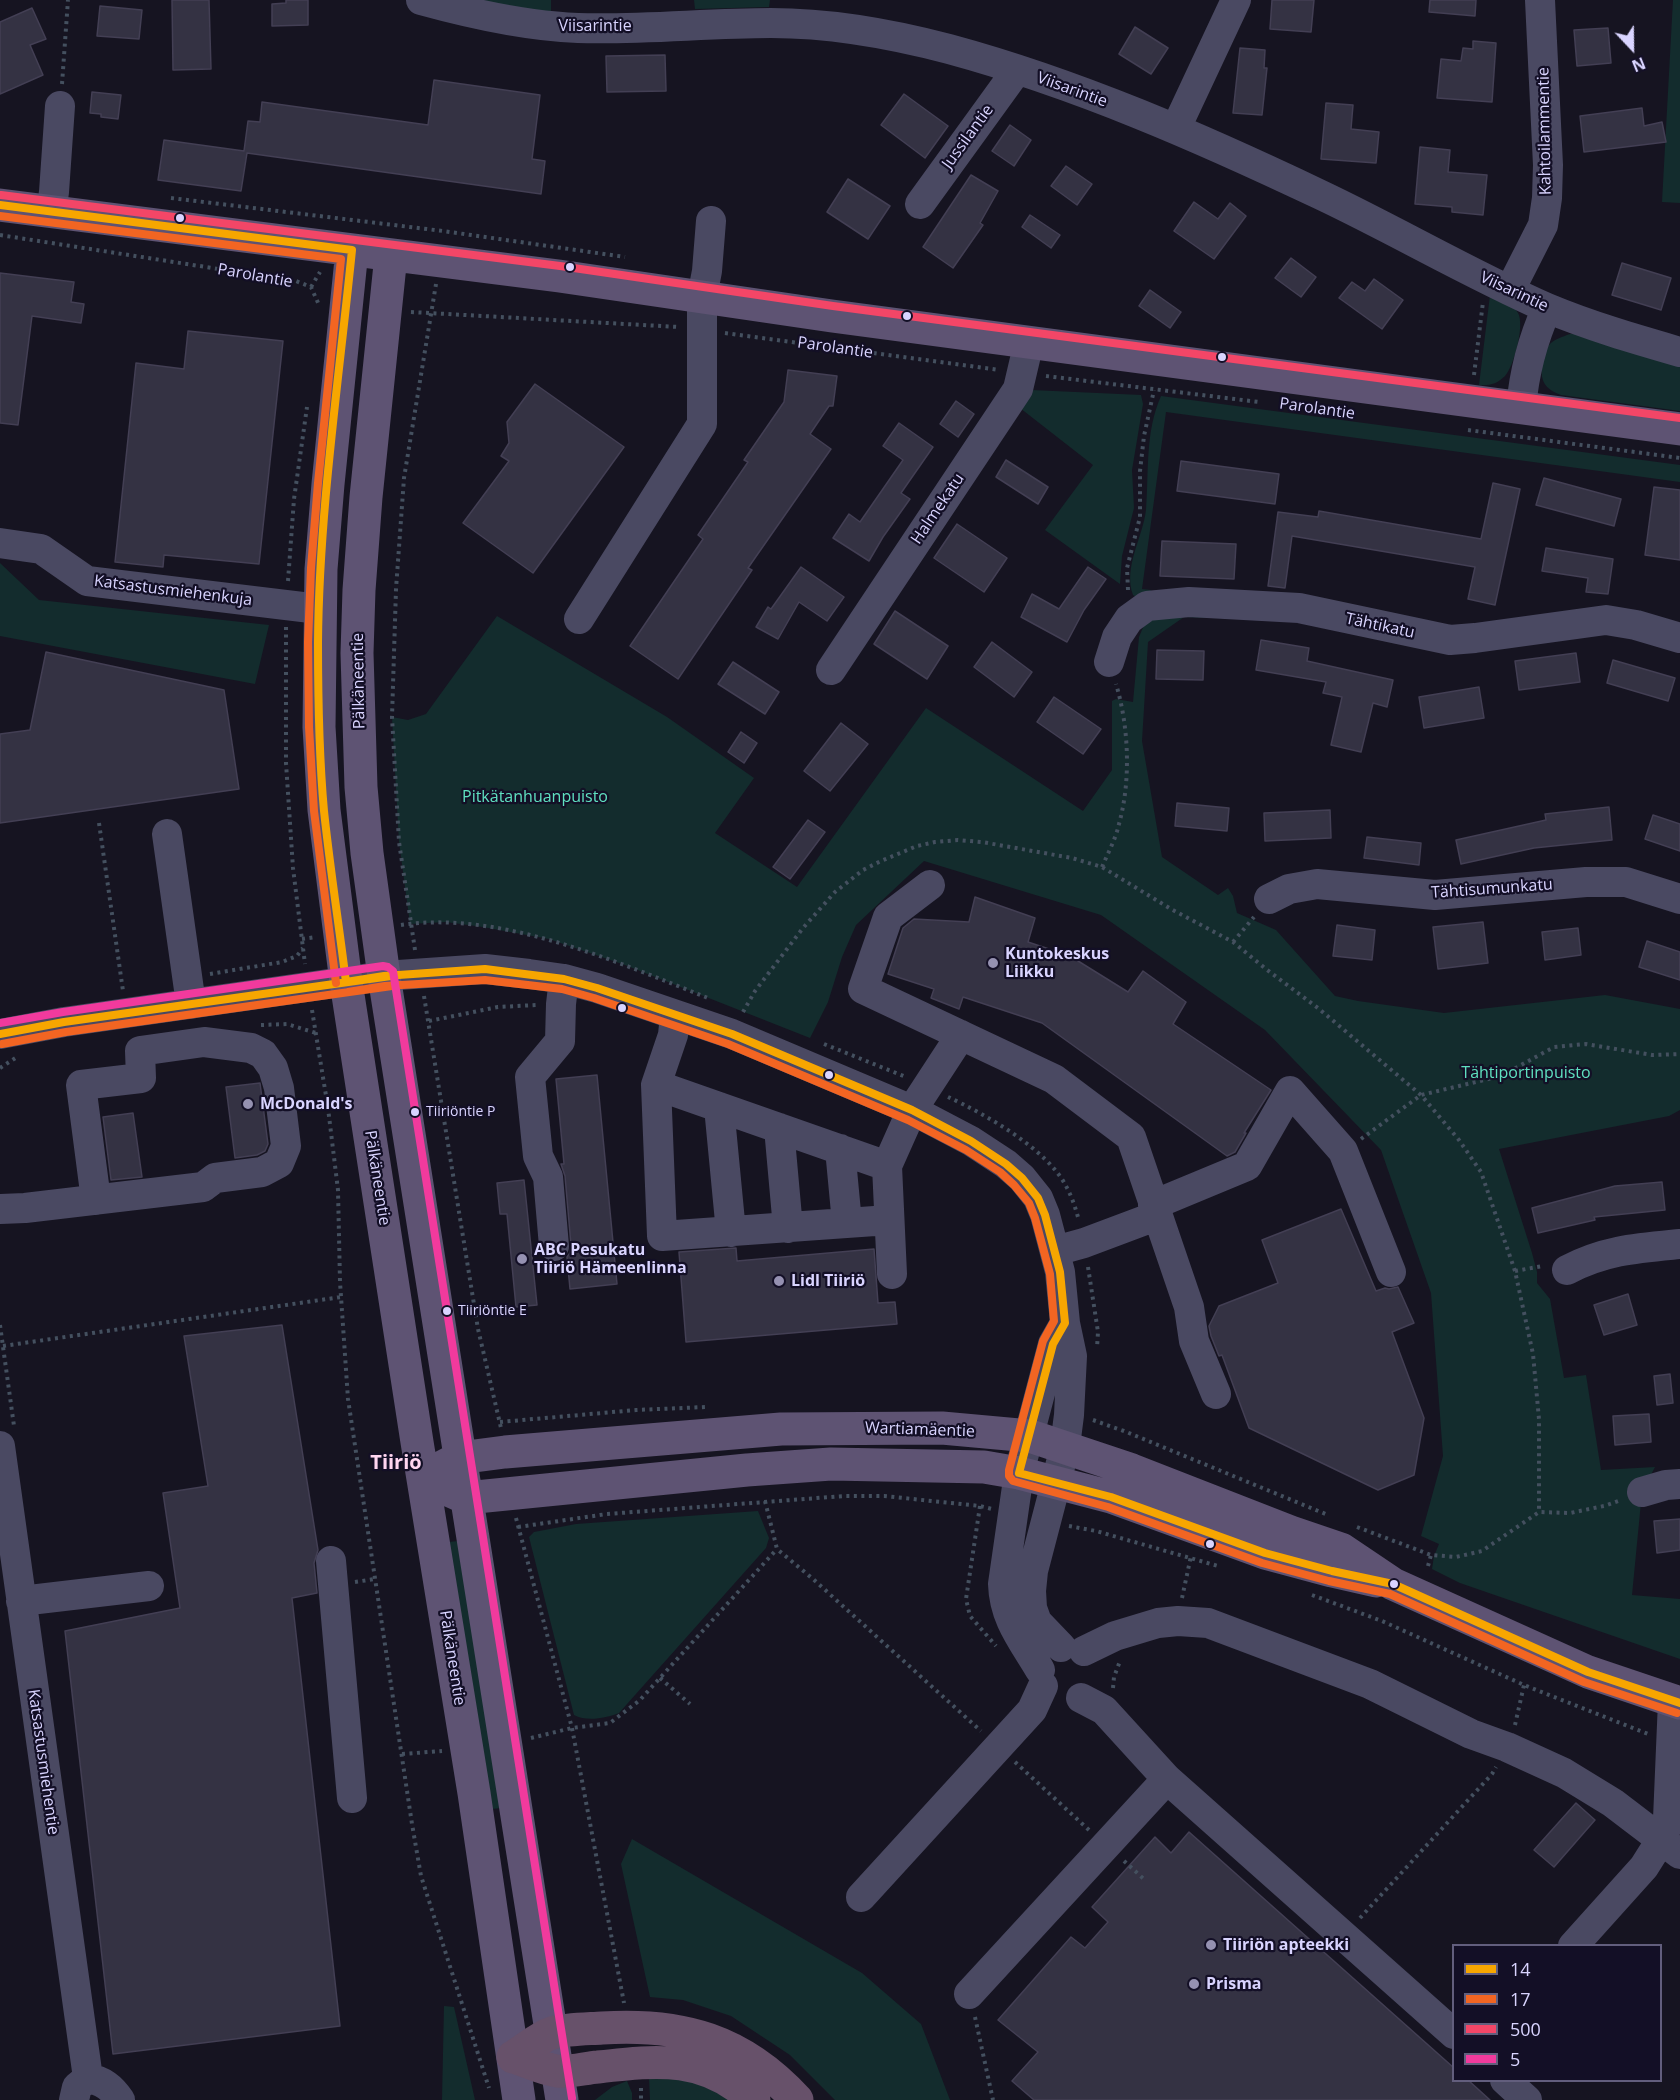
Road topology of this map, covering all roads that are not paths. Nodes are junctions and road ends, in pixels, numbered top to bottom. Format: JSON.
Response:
{"nodes":[{"id":1,"x":421,"y":0,"type":"edge"},
{"id":2,"x":1236,"y":0,"type":"edge"},
{"id":3,"x":1540,"y":0,"type":"edge"},
{"id":4,"x":1017,"y":70,"type":"junction"},
{"id":5,"x":60,"y":106,"type":"road end"},
{"id":6,"x":1176,"y":128,"type":"junction"},
{"id":7,"x":920,"y":204,"type":"dead end"},
{"id":8,"x":0,"y":205,"type":"edge"},
{"id":9,"x":51,"y":212,"type":"junction"},
{"id":10,"x":711,"y":221,"type":"dead end"},
{"id":11,"x":352,"y":250,"type":"junction"},
{"id":12,"x":391,"y":255,"type":"junction"},
{"id":13,"x":1500,"y":285,"type":"junction"},
{"id":14,"x":702,"y":297,"type":"junction"},
{"id":15,"x":1547,"y":308,"type":"junction"},
{"id":16,"x":1680,"y":352,"type":"edge"},
{"id":17,"x":1026,"y":357,"type":"junction"},
{"id":18,"x":1521,"y":408,"type":"junction"},
{"id":19,"x":1680,"y":429,"type":"edge"},
{"id":20,"x":0,"y":543,"type":"edge"},
{"id":21,"x":319,"y":609,"type":"junction"},
{"id":22,"x":579,"y":619,"type":"dead end"},
{"id":23,"x":1680,"y":638,"type":"edge"},
{"id":24,"x":1109,"y":662,"type":"road end"},
{"id":25,"x":831,"y":670,"type":"dead end"},
{"id":26,"x":167,"y":834,"type":"dead end"},
{"id":27,"x":930,"y":885,"type":"dead end"},
{"id":28,"x":1269,"y":899,"type":"road end"},
{"id":29,"x":1680,"y":899,"type":"edge"},
{"id":30,"x":384,"y":976,"type":"junction"},
{"id":31,"x":564,"y":979,"type":"junction"},
{"id":32,"x":346,"y":982,"type":"junction"},
{"id":33,"x":191,"y":1004,"type":"junction"},
{"id":34,"x":675,"y":1016,"type":"junction"},
{"id":35,"x":0,"y":1034,"type":"edge"},
{"id":36,"x":961,"y":1035,"type":"junction"},
{"id":37,"x":656,"y":1085,"type":"junction"},
{"id":38,"x":719,"y":1107,"type":"junction"},
{"id":39,"x":912,"y":1110,"type":"junction"},
{"id":40,"x":779,"y":1128,"type":"junction"},
{"id":41,"x":840,"y":1149,"type":"junction"},
{"id":42,"x":887,"y":1166,"type":"junction"},
{"id":43,"x":96,"y":1200,"type":"junction"},
{"id":44,"x":0,"y":1209,"type":"edge"},
{"id":45,"x":1155,"y":1210,"type":"junction"},
{"id":46,"x":889,"y":1220,"type":"junction"},
{"id":47,"x":847,"y":1223,"type":"junction"},
{"id":48,"x":788,"y":1228,"type":"junction"},
{"id":49,"x":731,"y":1232,"type":"junction"},
{"id":50,"x":1680,"y":1244,"type":"edge"},
{"id":51,"x":554,"y":1246,"type":"dead end"},
{"id":52,"x":1055,"y":1251,"type":"junction"},
{"id":53,"x":1567,"y":1270,"type":"dead end"},
{"id":54,"x":1391,"y":1272,"type":"dead end"},
{"id":55,"x":892,"y":1274,"type":"dead end"},
{"id":56,"x":1065,"y":1323,"type":"junction"},
{"id":57,"x":1216,"y":1394,"type":"dead end"},
{"id":58,"x":1030,"y":1436,"type":"junction"},
{"id":59,"x":0,"y":1446,"type":"edge"},
{"id":60,"x":1065,"y":1446,"type":"junction"},
{"id":61,"x":459,"y":1458,"type":"junction"},
{"id":62,"x":1019,"y":1473,"type":"junction"},
{"id":63,"x":423,"y":1478,"type":"junction"},
{"id":64,"x":1056,"y":1483,"type":"junction"},
{"id":65,"x":1680,"y":1484,"type":"edge"},
{"id":66,"x":1642,"y":1492,"type":"dead end"},
{"id":67,"x":466,"y":1498,"type":"junction"},
{"id":68,"x":7,"y":1561,"type":"edge"},
{"id":69,"x":331,"y":1561,"type":"dead end"},
{"id":70,"x":1393,"y":1584,"type":"junction"},
{"id":71,"x":149,"y":1586,"type":"dead end"},
{"id":72,"x":21,"y":1601,"type":"junction"},
{"id":73,"x":1073,"y":1685,"type":"junction"},
{"id":74,"x":1677,"y":1702,"type":"edge"},
{"id":75,"x":1167,"y":1779,"type":"junction"},
{"id":76,"x":1680,"y":1797,"type":"edge"},
{"id":77,"x":352,"y":1798,"type":"dead end"},
{"id":78,"x":1670,"y":1840,"type":"edge"},
{"id":79,"x":861,"y":1897,"type":"dead end"},
{"id":80,"x":1575,"y":1944,"type":"edge"},
{"id":81,"x":969,"y":1994,"type":"road end"},
{"id":82,"x":1452,"y":2032,"type":"edge"},
{"id":83,"x":551,"y":2034,"type":"junction"},
{"id":84,"x":513,"y":2057,"type":"junction"},
{"id":85,"x":1507,"y":2082,"type":"edge"},
{"id":86,"x":559,"y":2086,"type":"edge"},
{"id":87,"x":81,"y":2089,"type":"edge"},
{"id":88,"x":504,"y":2095,"type":"edge"},
{"id":89,"x":120,"y":2100,"type":"edge"},
{"id":90,"x":754,"y":2100,"type":"edge"},
{"id":91,"x":797,"y":2100,"type":"edge"},
{"id":92,"x":1527,"y":2100,"type":"edge"}],
"edges":[{"from":1,"to":4,"type":"street","name":"Viisarintie"},
{"from":2,"to":6,"type":"street"},
{"from":3,"to":13,"type":"street","name":"Kahtoilammentie"},
{"from":4,"to":6,"type":"street","name":"Viisarintie"},
{"from":4,"to":7,"type":"street","name":"Jussilantie"},
{"from":5,"to":9,"type":"street"},
{"from":6,"to":13,"type":"street","name":"Viisarintie"},
{"from":8,"to":9,"type":"main road","name":"Parolantie"},
{"from":9,"to":11,"type":"main road","name":"Parolantie"},
{"from":10,"to":14,"type":"street"},
{"from":11,"to":12,"type":"main road","name":"Parolantie"},
{"from":11,"to":21,"type":"main road","name":"Pälkäneentie"},
{"from":12,"to":14,"type":"main road","name":"Parolantie"},
{"from":12,"to":30,"type":"main road","name":"Pälkäneentie"},
{"from":13,"to":15,"type":"street","name":"Viisarintie"},
{"from":14,"to":17,"type":"main road","name":"Parolantie"},
{"from":14,"to":22,"type":"street"},
{"from":15,"to":16,"type":"street","name":"Viisarintie"},
{"from":15,"to":18,"type":"street"},
{"from":17,"to":18,"type":"main road","name":"Parolantie"},
{"from":17,"to":25,"type":"street","name":"Halmekatu"},
{"from":18,"to":19,"type":"main road","name":"Parolantie"},
{"from":20,"to":21,"type":"street","name":"Katsastusmiehenkuja"},
{"from":21,"to":32,"type":"main road","name":"Pälkäneentie"},
{"from":23,"to":24,"type":"street","name":"Tähtikatu"},
{"from":26,"to":33,"type":"street"},
{"from":27,"to":36,"type":"street"},
{"from":28,"to":29,"type":"street","name":"Tähtisumunkatu"},
{"from":30,"to":31,"type":"street"},
{"from":30,"to":32,"type":"street"},
{"from":30,"to":61,"type":"main road","name":"Pälkäneentie"},
{"from":31,"to":34,"type":"street"},
{"from":31,"to":51,"type":"street"},
{"from":32,"to":33,"type":"street"},
{"from":32,"to":63,"type":"main road","name":"Pälkäneentie"},
{"from":33,"to":35,"type":"street"},
{"from":34,"to":37,"type":"street"},
{"from":34,"to":39,"type":"street"},
{"from":36,"to":39,"type":"street"},
{"from":36,"to":45,"type":"street"},
{"from":37,"to":38,"type":"street"},
{"from":37,"to":49,"type":"street"},
{"from":38,"to":40,"type":"street"},
{"from":38,"to":49,"type":"street"},
{"from":39,"to":42,"type":"street"},
{"from":39,"to":52,"type":"street"},
{"from":40,"to":41,"type":"street"},
{"from":40,"to":48,"type":"street"},
{"from":41,"to":42,"type":"street"},
{"from":41,"to":47,"type":"street"},
{"from":42,"to":46,"type":"street"},
{"from":43,"to":43,"type":"street"},
{"from":43,"to":44,"type":"street"},
{"from":45,"to":52,"type":"street"},
{"from":45,"to":54,"type":"street"},
{"from":45,"to":57,"type":"street"},
{"from":46,"to":47,"type":"street"},
{"from":46,"to":55,"type":"street"},
{"from":47,"to":48,"type":"street"},
{"from":48,"to":49,"type":"street"},
{"from":50,"to":53,"type":"street"},
{"from":52,"to":56,"type":"street"},
{"from":56,"to":58,"type":"street"},
{"from":56,"to":60,"type":"street"},
{"from":58,"to":60,"type":"main road","name":"Wartiamäentie"},
{"from":58,"to":61,"type":"main road","name":"Wartiamäentie"},
{"from":58,"to":62,"type":"street"},
{"from":59,"to":68,"type":"street","name":"Katsastusmiehentie"},
{"from":60,"to":64,"type":"street"},
{"from":60,"to":70,"type":"main road","name":"Wartiamäentie"},
{"from":61,"to":63,"type":"main road","name":"Wartiamäentie"},
{"from":61,"to":67,"type":"main road","name":"Pälkäneentie"},
{"from":62,"to":64,"type":"main road","name":"Wartiamäentie"},
{"from":62,"to":67,"type":"main road","name":"Wartiamäentie"},
{"from":62,"to":73,"type":"street"},
{"from":63,"to":67,"type":"main road"},
{"from":63,"to":84,"type":"main road","name":"Pälkäneentie"},
{"from":64,"to":70,"type":"main road","name":"Wartiamäentie"},
{"from":64,"to":73,"type":"street"},
{"from":65,"to":66,"type":"street"},
{"from":67,"to":83,"type":"main road","name":"Pälkäneentie"},
{"from":68,"to":72,"type":"street","name":"Katsastusmiehentie"},
{"from":69,"to":77,"type":"street"},
{"from":70,"to":74,"type":"main road","name":"Wartiamäentie"},
{"from":71,"to":72,"type":"street"},
{"from":72,"to":87,"type":"street","name":"Katsastusmiehentie"},
{"from":73,"to":75,"type":"street"},
{"from":73,"to":78,"type":"street"},
{"from":73,"to":79,"type":"street"},
{"from":74,"to":78,"type":"street"},
{"from":75,"to":81,"type":"street"},
{"from":75,"to":82,"type":"street"},
{"from":76,"to":78,"type":"street"},
{"from":78,"to":80,"type":"street"},
{"from":83,"to":84,"type":"highway"},
{"from":83,"to":86,"type":"main road","name":"Pälkäneentie"},
{"from":83,"to":91,"type":"highway"},
{"from":84,"to":86,"type":"highway"},
{"from":84,"to":88,"type":"main road","name":"Pälkäneentie"},
{"from":85,"to":92,"type":"street"},
{"from":86,"to":90,"type":"highway"},
{"from":87,"to":89,"type":"street","name":"Katsastusmiehentie"}]}
